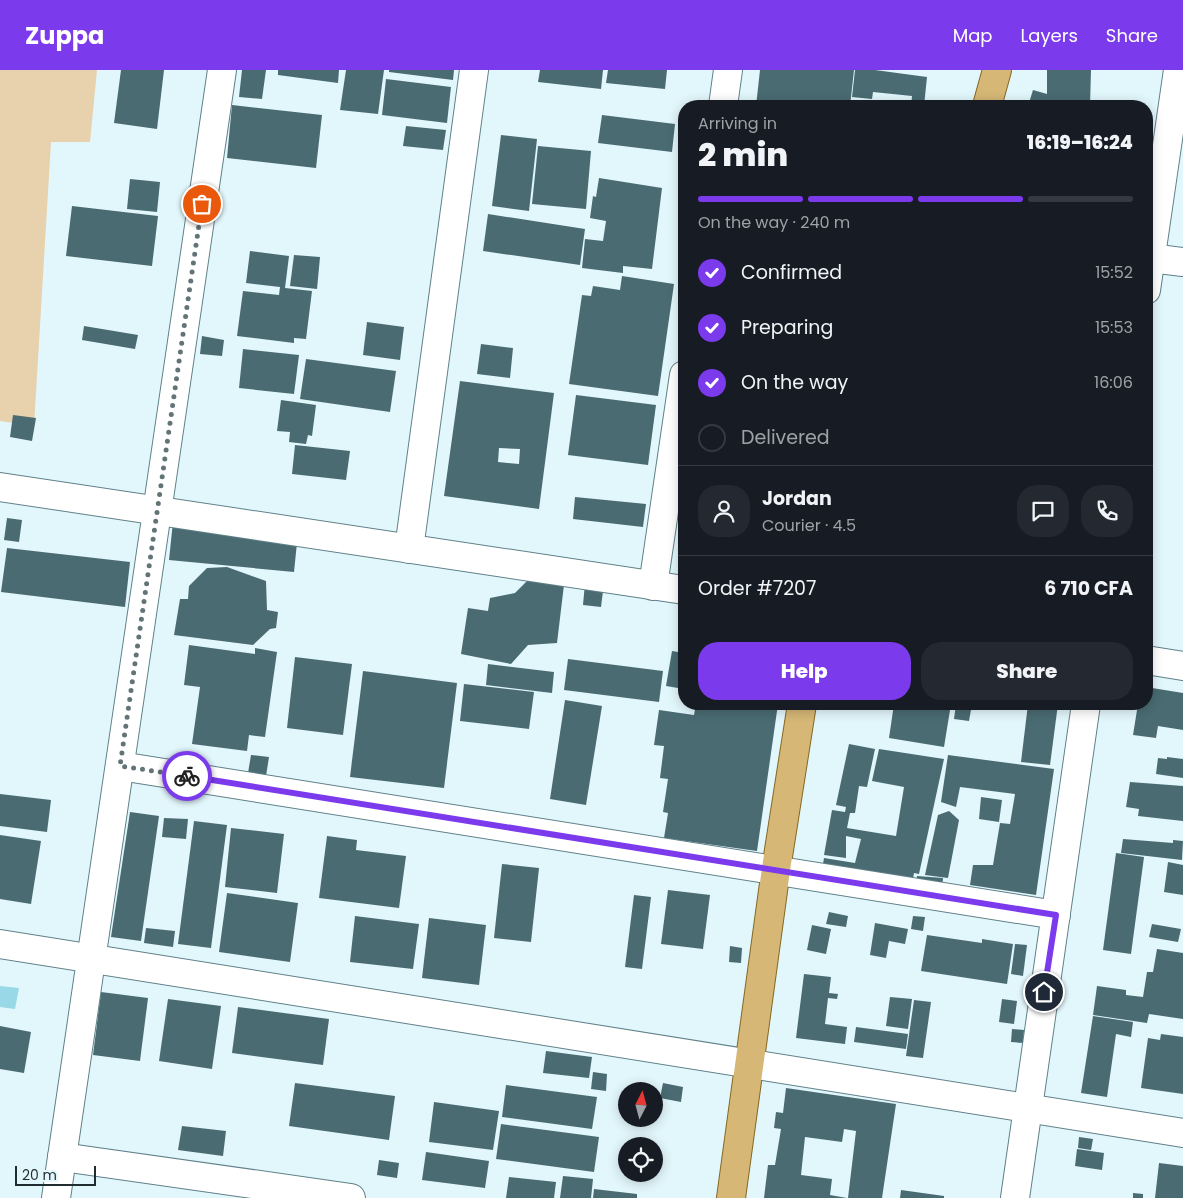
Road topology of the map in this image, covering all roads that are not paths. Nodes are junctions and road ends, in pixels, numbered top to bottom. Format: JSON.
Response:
{"nodes":[{"id":1,"x":222,"y":70,"type":"edge"},
{"id":2,"x":474,"y":70,"type":"edge"},
{"id":3,"x":728,"y":70,"type":"edge"},
{"id":4,"x":997,"y":70,"type":"edge"},
{"id":5,"x":1178,"y":70,"type":"edge"},
{"id":6,"x":724,"y":100,"type":"edge"},
{"id":7,"x":989,"y":100,"type":"edge"},
{"id":8,"x":1153,"y":244,"type":"edge"},
{"id":9,"x":1153,"y":258,"type":"edge"},
{"id":10,"x":1183,"y":262,"type":"edge"},
{"id":11,"x":678,"y":416,"type":"edge"},
{"id":12,"x":0,"y":487,"type":"edge"},
{"id":13,"x":158,"y":511,"type":"junction"},
{"id":14,"x":409,"y":549,"type":"junction"},
{"id":15,"x":653,"y":586,"type":"junction"},
{"id":16,"x":678,"y":589,"type":"edge"},
{"id":17,"x":1153,"y":661,"type":"edge"},
{"id":18,"x":1183,"y":666,"type":"edge"},
{"id":19,"x":801,"y":710,"type":"edge"},
{"id":20,"x":1085,"y":710,"type":"edge"},
{"id":21,"x":120,"y":766,"type":"junction"},
{"id":22,"x":776,"y":868,"type":"junction"},
{"id":23,"x":1056,"y":915,"type":"junction"},
{"id":24,"x":0,"y":944,"type":"edge"},
{"id":25,"x":91,"y":959,"type":"junction"},
{"id":26,"x":749,"y":1064,"type":"junction"},
{"id":27,"x":1028,"y":1108,"type":"junction"},
{"id":28,"x":1183,"y":1133,"type":"edge"},
{"id":29,"x":62,"y":1157,"type":"junction"},
{"id":30,"x":56,"y":1198,"type":"edge"},
{"id":31,"x":351,"y":1198,"type":"edge"},
{"id":32,"x":732,"y":1198,"type":"edge"},
{"id":33,"x":1015,"y":1198,"type":"edge"}],
"edges":[{"from":1,"to":13,"type":"street"},
{"from":2,"to":14,"type":"street"},
{"from":3,"to":6,"type":"street"},
{"from":4,"to":7,"type":"main road"},
{"from":5,"to":8,"type":"street"},
{"from":9,"to":10,"type":"street"},
{"from":11,"to":15,"type":"street"},
{"from":12,"to":13,"type":"street"},
{"from":13,"to":14,"type":"street"},
{"from":13,"to":21,"type":"street"},
{"from":14,"to":15,"type":"street"},
{"from":15,"to":16,"type":"street"},
{"from":17,"to":18,"type":"street"},
{"from":19,"to":22,"type":"main road"},
{"from":20,"to":23,"type":"street"},
{"from":21,"to":22,"type":"street"},
{"from":21,"to":25,"type":"street"},
{"from":22,"to":23,"type":"street"},
{"from":22,"to":26,"type":"main road"},
{"from":23,"to":27,"type":"street"},
{"from":24,"to":25,"type":"street"},
{"from":25,"to":26,"type":"street"},
{"from":25,"to":29,"type":"street"},
{"from":26,"to":27,"type":"street"},
{"from":26,"to":32,"type":"main road"},
{"from":27,"to":28,"type":"street"},
{"from":27,"to":33,"type":"street"},
{"from":29,"to":30,"type":"street"},
{"from":29,"to":31,"type":"street"}]}
